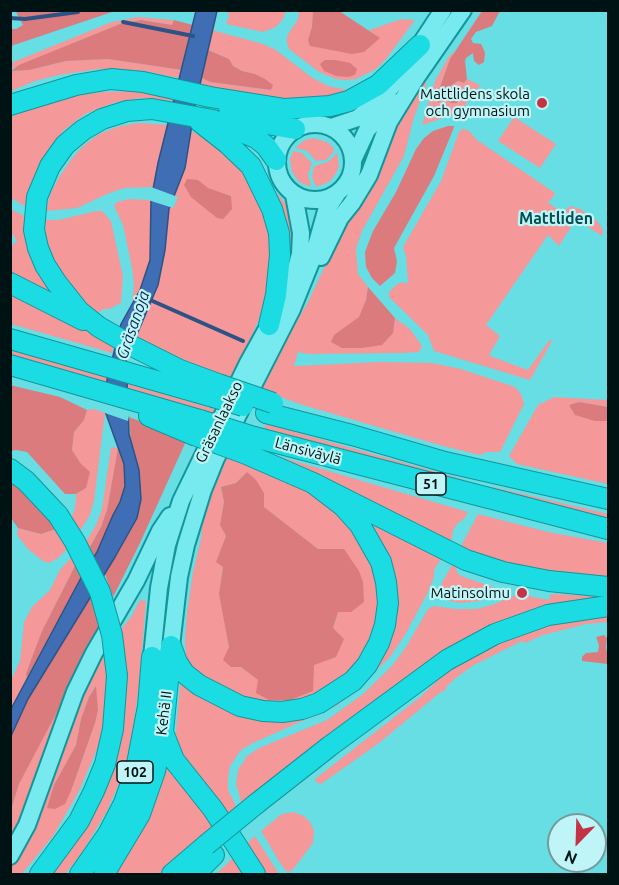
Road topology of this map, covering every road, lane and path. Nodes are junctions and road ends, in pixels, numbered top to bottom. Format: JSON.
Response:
{"nodes":[{"id":1,"x":443,"y":10,"type":"edge"},
{"id":2,"x":463,"y":10,"type":"edge"},
{"id":3,"x":420,"y":45,"type":"junction"},
{"id":4,"x":416,"y":78,"type":"junction"},
{"id":5,"x":204,"y":95,"type":"junction"},
{"id":6,"x":10,"y":105,"type":"edge"},
{"id":7,"x":193,"y":117,"type":"junction"},
{"id":8,"x":331,"y":127,"type":"junction"},
{"id":9,"x":295,"y":129,"type":"junction"},
{"id":10,"x":276,"y":160,"type":"junction"},
{"id":11,"x":353,"y":160,"type":"junction"},
{"id":12,"x":337,"y":194,"type":"junction"},
{"id":13,"x":294,"y":195,"type":"junction"},
{"id":14,"x":305,"y":279,"type":"junction"},
{"id":15,"x":10,"y":283,"type":"edge"},
{"id":16,"x":268,"y":324,"type":"junction"},
{"id":17,"x":105,"y":331,"type":"junction"},
{"id":18,"x":10,"y":339,"type":"edge"},
{"id":19,"x":10,"y":365,"type":"edge"},
{"id":20,"x":215,"y":391,"type":"junction"},
{"id":21,"x":249,"y":445,"type":"junction"},
{"id":22,"x":10,"y":469,"type":"edge"},
{"id":23,"x":313,"y":483,"type":"junction"},
{"id":24,"x":609,"y":500,"type":"edge"},
{"id":25,"x":181,"y":501,"type":"junction"},
{"id":26,"x":609,"y":530,"type":"edge"},
{"id":27,"x":609,"y":587,"type":"edge"},
{"id":28,"x":609,"y":606,"type":"edge"},
{"id":29,"x":171,"y":646,"type":"junction"},
{"id":30,"x":152,"y":657,"type":"joint"},
{"id":31,"x":163,"y":732,"type":"junction"},
{"id":32,"x":210,"y":850,"type":"junction"},
{"id":33,"x":10,"y":856,"type":"edge"},
{"id":34,"x":42,"y":871,"type":"edge"},
{"id":35,"x":80,"y":874,"type":"edge"},
{"id":36,"x":104,"y":874,"type":"edge"},
{"id":37,"x":172,"y":874,"type":"edge"},
{"id":38,"x":195,"y":874,"type":"edge"},
{"id":39,"x":255,"y":874,"type":"edge"}],
"edges":[{"from":1,"to":3,"type":"main road"},
{"from":2,"to":4,"type":"main road","name":"Gräsanlaakso"},
{"from":3,"to":5,"type":"highway"},
{"from":3,"to":8,"type":"main road"},
{"from":4,"to":11,"type":"main road","name":"Gräsanlaakso"},
{"from":4,"to":14,"type":"main road","name":"Gräsanlaakso"},
{"from":5,"to":6,"type":"highway"},
{"from":5,"to":9,"type":"highway"},
{"from":7,"to":10,"type":"highway"},
{"from":7,"to":16,"type":"highway"},
{"from":7,"to":17,"type":"highway"},
{"from":8,"to":9,"type":"main road"},
{"from":8,"to":11,"type":"main road"},
{"from":9,"to":10,"type":"main road"},
{"from":10,"to":13,"type":"main road"},
{"from":11,"to":12,"type":"main road"},
{"from":12,"to":13,"type":"main road"},
{"from":12,"to":14,"type":"main road","name":"Gräsanlaakso"},
{"from":13,"to":16,"type":"main road","name":"Gräsanlaakso"},
{"from":14,"to":29,"type":"main road","name":"Gräsanlaakso"},
{"from":15,"to":17,"type":"highway"},
{"from":16,"to":25,"type":"main road","name":"Gräsanlaakso"},
{"from":17,"to":20,"type":"highway"},
{"from":18,"to":20,"type":"highway","name":"Länsiväylä","number":"51"},
{"from":19,"to":21,"type":"highway","name":"Länsiväylä","number":"51","bridge":true},
{"from":20,"to":24,"type":"highway","name":"Länsiväylä","number":"51","bridge":true},
{"from":21,"to":23,"type":"highway"},
{"from":21,"to":26,"type":"highway","name":"Länsiväylä","number":"51"},
{"from":22,"to":34,"type":"highway","bridge":true},
{"from":23,"to":27,"type":"highway"},
{"from":23,"to":29,"type":"highway"},
{"from":25,"to":30,"type":"main road","name":"Gräsanlaakso"},
{"from":25,"to":33,"type":"main road"},
{"from":28,"to":32,"type":"highway","bridge":true},
{"from":29,"to":31,"type":"highway","name":"Kehä II","number":"102"},
{"from":30,"to":35,"type":"highway","name":"Kehä II","number":"102"},
{"from":31,"to":36,"type":"highway","name":"Kehä II","number":"102"},
{"from":31,"to":39,"type":"highway"},
{"from":32,"to":37,"type":"highway"},
{"from":32,"to":38,"type":"highway"}]}
